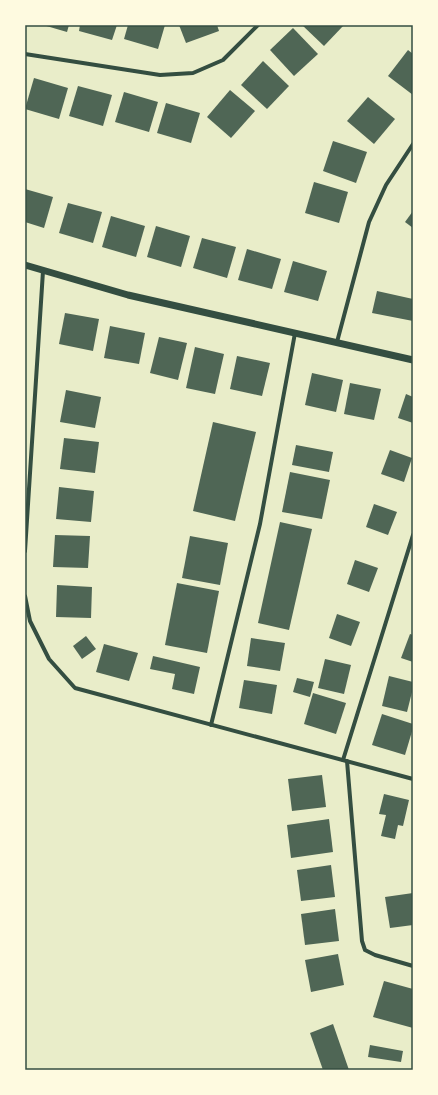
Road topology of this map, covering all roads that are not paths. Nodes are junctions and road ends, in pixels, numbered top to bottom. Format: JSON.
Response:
{"nodes":[{"id":1,"x":258,"y":25,"type":"edge"},
{"id":2,"x":25,"y":54,"type":"edge"},
{"id":3,"x":413,"y":144,"type":"edge"},
{"id":4,"x":25,"y":265,"type":"edge"},
{"id":5,"x":43,"y":271,"type":"junction"},
{"id":6,"x":295,"y":333,"type":"junction"},
{"id":7,"x":337,"y":342,"type":"junction"},
{"id":8,"x":413,"y":360,"type":"edge"},
{"id":9,"x":413,"y":535,"type":"edge"},
{"id":10,"x":25,"y":551,"type":"edge"},
{"id":11,"x":25,"y":596,"type":"edge"},
{"id":12,"x":211,"y":725,"type":"junction"},
{"id":13,"x":345,"y":761,"type":"junction"},
{"id":14,"x":413,"y":779,"type":"edge"},
{"id":15,"x":413,"y":966,"type":"edge"}],
"edges":[{"from":1,"to":2,"type":"street"},
{"from":3,"to":7,"type":"street"},
{"from":4,"to":5,"type":"street"},
{"from":5,"to":6,"type":"street"},
{"from":5,"to":10,"type":"street"},
{"from":6,"to":7,"type":"street"},
{"from":6,"to":12,"type":"street"},
{"from":7,"to":8,"type":"street"},
{"from":9,"to":13,"type":"street"},
{"from":11,"to":12,"type":"street"},
{"from":12,"to":13,"type":"street"},
{"from":13,"to":14,"type":"street"},
{"from":13,"to":15,"type":"street"}]}
